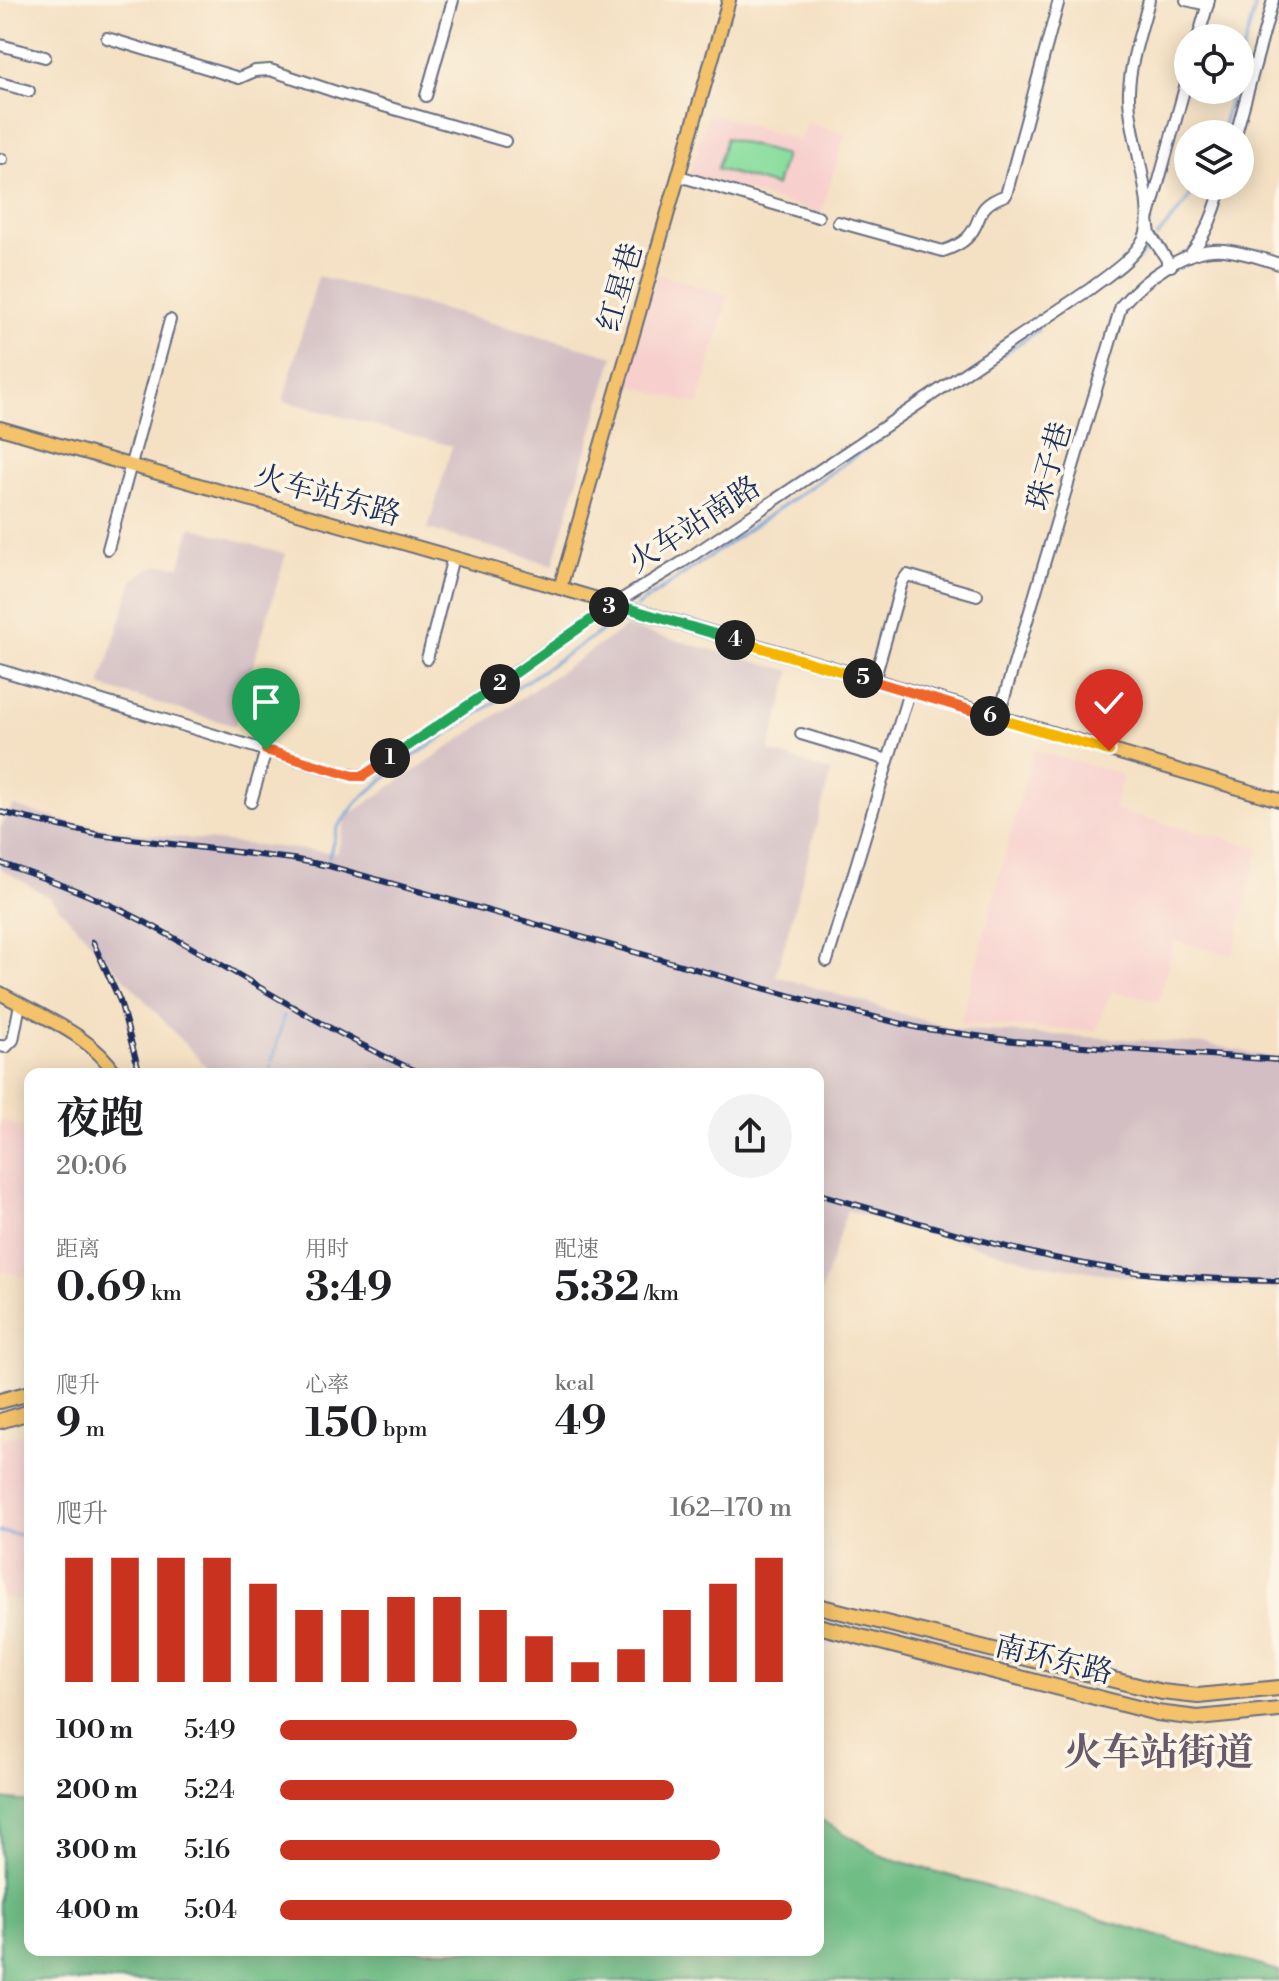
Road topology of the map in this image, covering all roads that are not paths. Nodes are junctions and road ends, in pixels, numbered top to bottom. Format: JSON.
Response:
{"nodes":[{"id":1,"x":453,"y":0,"type":"edge"},
{"id":2,"x":729,"y":0,"type":"edge"},
{"id":3,"x":1059,"y":0,"type":"edge"},
{"id":4,"x":1149,"y":0,"type":"edge"},
{"id":5,"x":1186,"y":0,"type":"edge"},
{"id":6,"x":1273,"y":0,"type":"edge"},
{"id":7,"x":1208,"y":3,"type":"edge"},
{"id":8,"x":1202,"y":24,"type":"edge"},
{"id":9,"x":107,"y":38,"type":"dead end"},
{"id":10,"x":0,"y":45,"type":"edge"},
{"id":11,"x":45,"y":57,"type":"dead end"},
{"id":12,"x":0,"y":83,"type":"edge"},
{"id":13,"x":29,"y":91,"type":"dead end"},
{"id":14,"x":426,"y":96,"type":"dead end"},
{"id":15,"x":1180,"y":104,"type":"edge"},
{"id":16,"x":1240,"y":120,"type":"edge"},
{"id":17,"x":505,"y":141,"type":"dead end"},
{"id":18,"x":679,"y":176,"type":"junction"},
{"id":19,"x":1218,"y":200,"type":"edge"},
{"id":20,"x":818,"y":217,"type":"dead end"},
{"id":21,"x":1148,"y":220,"type":"junction"},
{"id":22,"x":838,"y":222,"type":"dead end"},
{"id":23,"x":1187,"y":257,"type":"junction"},
{"id":24,"x":1279,"y":264,"type":"edge"},
{"id":25,"x":1171,"y":266,"type":"junction"},
{"id":26,"x":170,"y":320,"type":"dead end"},
{"id":27,"x":0,"y":428,"type":"edge"},
{"id":28,"x":131,"y":465,"type":"junction"},
{"id":29,"x":108,"y":549,"type":"dead end"},
{"id":30,"x":453,"y":557,"type":"junction"},
{"id":31,"x":560,"y":588,"type":"junction"},
{"id":32,"x":977,"y":595,"type":"dead end"},
{"id":33,"x":617,"y":605,"type":"junction"},
{"id":34,"x":427,"y":659,"type":"dead end"},
{"id":35,"x":0,"y":670,"type":"edge"},
{"id":36,"x":874,"y":681,"type":"junction"},
{"id":37,"x":909,"y":692,"type":"junction"},
{"id":38,"x":998,"y":718,"type":"junction"},
{"id":39,"x":801,"y":734,"type":"dead end"},
{"id":40,"x":266,"y":750,"type":"junction"},
{"id":41,"x":888,"y":760,"type":"junction"},
{"id":42,"x":1279,"y":800,"type":"edge"},
{"id":43,"x":251,"y":802,"type":"dead end"},
{"id":44,"x":827,"y":961,"type":"dead end"},
{"id":45,"x":0,"y":993,"type":"edge"},
{"id":46,"x":20,"y":1004,"type":"junction"},
{"id":47,"x":0,"y":1046,"type":"edge"},
{"id":48,"x":111,"y":1068,"type":"edge"},
{"id":49,"x":24,"y":1395,"type":"edge"},
{"id":50,"x":0,"y":1401,"type":"edge"},
{"id":51,"x":24,"y":1414,"type":"edge"},
{"id":52,"x":0,"y":1421,"type":"edge"},
{"id":53,"x":824,"y":1608,"type":"edge"},
{"id":54,"x":824,"y":1628,"type":"edge"},
{"id":55,"x":1279,"y":1688,"type":"edge"},
{"id":56,"x":1279,"y":1710,"type":"edge"}],
"edges":[{"from":1,"to":14,"type":"street"},
{"from":2,"to":18,"type":"main road","name":"红星巷"},
{"from":3,"to":22,"type":"street"},
{"from":4,"to":21,"type":"street"},
{"from":5,"to":7,"type":"street"},
{"from":6,"to":16,"type":"street"},
{"from":7,"to":8,"type":"street"},
{"from":9,"to":17,"type":"street"},
{"from":10,"to":11,"type":"street"},
{"from":12,"to":13,"type":"street"},
{"from":15,"to":21,"type":"street"},
{"from":18,"to":20,"type":"street"},
{"from":18,"to":31,"type":"main road","name":"红星巷"},
{"from":19,"to":23,"type":"street"},
{"from":21,"to":25,"type":"street"},
{"from":21,"to":33,"type":"street","name":"火车站南路"},
{"from":23,"to":24,"type":"street"},
{"from":23,"to":25,"type":"street","name":"珠子巷"},
{"from":25,"to":38,"type":"street","name":"珠子巷"},
{"from":26,"to":28,"type":"street"},
{"from":27,"to":28,"type":"main road","name":"火车站东路"},
{"from":28,"to":29,"type":"street"},
{"from":28,"to":30,"type":"main road","name":"火车站东路"},
{"from":30,"to":31,"type":"main road","name":"火车站东路"},
{"from":30,"to":34,"type":"street"},
{"from":31,"to":33,"type":"main road","name":"火车站东路"},
{"from":32,"to":36,"type":"street"},
{"from":33,"to":36,"type":"main road","name":"火车站东路"},
{"from":33,"to":40,"type":"street","name":"火车站南路"},
{"from":35,"to":40,"type":"street","name":"火车站南路"},
{"from":36,"to":37,"type":"main road","name":"火车站东路"},
{"from":37,"to":38,"type":"main road","name":"火车站东路"},
{"from":37,"to":41,"type":"street"},
{"from":38,"to":42,"type":"main road","name":"火车站东路"},
{"from":39,"to":41,"type":"street"},
{"from":40,"to":43,"type":"street"},
{"from":41,"to":44,"type":"street"},
{"from":45,"to":46,"type":"main road"},
{"from":46,"to":47,"type":"street"},
{"from":46,"to":48,"type":"main road"},
{"from":49,"to":50,"type":"highway"},
{"from":51,"to":52,"type":"highway"},
{"from":53,"to":55,"type":"highway","name":"南环东路"},
{"from":54,"to":56,"type":"highway","name":"南环东路"}]}
